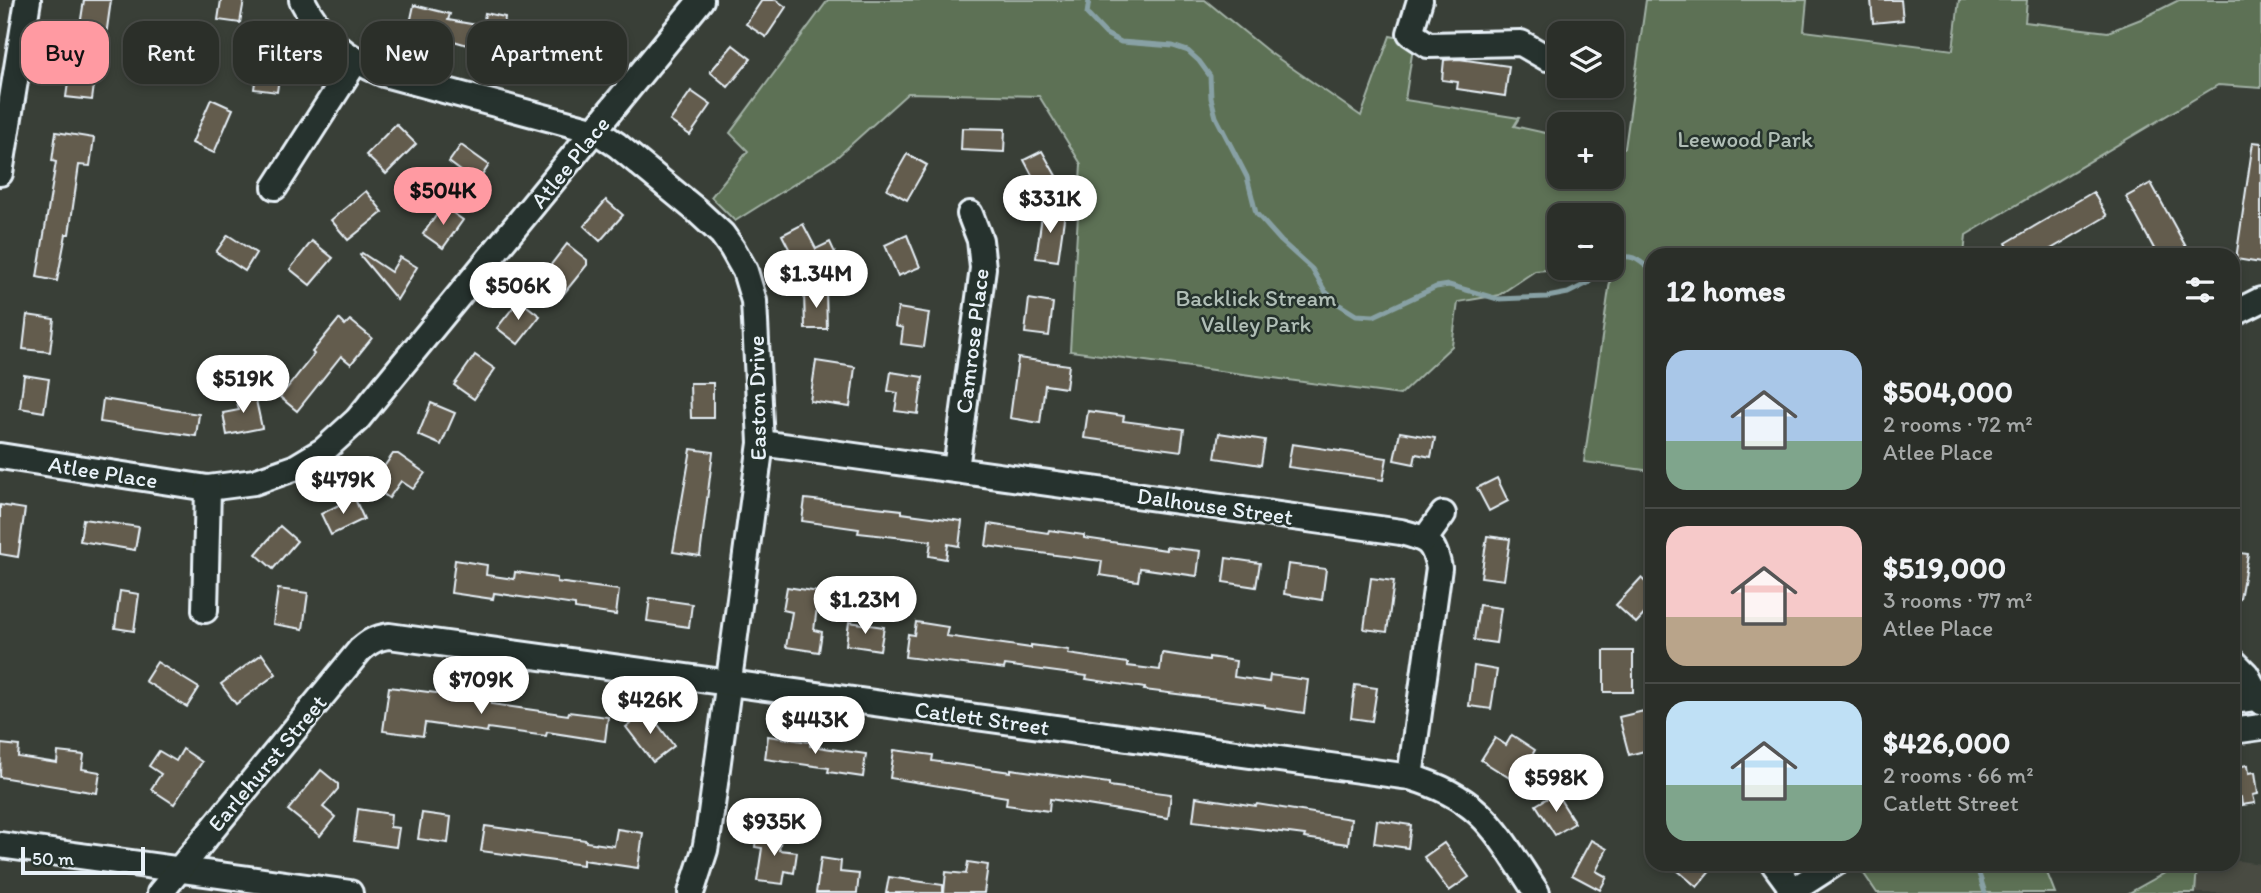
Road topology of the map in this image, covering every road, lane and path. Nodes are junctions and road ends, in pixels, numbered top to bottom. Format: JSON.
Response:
{"nodes":[{"id":1,"x":28,"y":0,"type":"edge"},
{"id":2,"x":302,"y":0,"type":"edge"},
{"id":3,"x":701,"y":0,"type":"edge"},
{"id":4,"x":1420,"y":0,"type":"edge"},
{"id":5,"x":1547,"y":58,"type":"dead end"},
{"id":6,"x":355,"y":62,"type":"junction"},
{"id":7,"x":596,"y":131,"type":"junction"},
{"id":8,"x":0,"y":173,"type":"edge"},
{"id":9,"x":275,"y":187,"type":"dead end"},
{"id":10,"x":970,"y":214,"type":"dead end"},
{"id":11,"x":2261,"y":300,"type":"edge"},
{"id":12,"x":2240,"y":310,"type":"edge"},
{"id":13,"x":761,"y":443,"type":"junction"},
{"id":14,"x":0,"y":456,"type":"edge"},
{"id":15,"x":956,"y":469,"type":"junction"},
{"id":16,"x":208,"y":488,"type":"junction"},
{"id":17,"x":1443,"y":514,"type":"dead end"},
{"id":18,"x":1425,"y":539,"type":"junction"},
{"id":19,"x":205,"y":610,"type":"dead end"},
{"id":20,"x":378,"y":638,"type":"joint"},
{"id":21,"x":2240,"y":668,"type":"edge"},
{"id":22,"x":730,"y":682,"type":"junction"},
{"id":23,"x":2261,"y":699,"type":"edge"},
{"id":24,"x":2240,"y":700,"type":"edge"},
{"id":25,"x":2261,"y":727,"type":"edge"},
{"id":26,"x":2240,"y":730,"type":"edge"},
{"id":27,"x":1410,"y":777,"type":"junction"},
{"id":28,"x":0,"y":845,"type":"edge"},
{"id":29,"x":179,"y":869,"type":"junction"},
{"id":30,"x":1778,"y":871,"type":"edge"},
{"id":31,"x":1823,"y":871,"type":"edge"},
{"id":32,"x":1791,"y":892,"type":"edge"},
{"id":33,"x":160,"y":893,"type":"edge"},
{"id":34,"x":350,"y":893,"type":"edge"},
{"id":35,"x":691,"y":893,"type":"edge"},
{"id":36,"x":1536,"y":893,"type":"edge"}],
"edges":[{"from":1,"to":8,"type":"street"},
{"from":2,"to":6,"type":"street","name":"Easton Drive"},
{"from":3,"to":7,"type":"street","name":"Atlee Place"},
{"from":4,"to":5,"type":"street"},
{"from":6,"to":7,"type":"street","name":"Easton Drive"},
{"from":6,"to":9,"type":"street"},
{"from":7,"to":13,"type":"street","name":"Easton Drive"},
{"from":7,"to":16,"type":"street","name":"Atlee Place"},
{"from":10,"to":15,"type":"street","name":"Camrose Place"},
{"from":11,"to":12,"type":"street"},
{"from":13,"to":15,"type":"street","name":"Dalhouse Street"},
{"from":13,"to":22,"type":"street","name":"Easton Drive"},
{"from":14,"to":16,"type":"street","name":"Atlee Place"},
{"from":15,"to":18,"type":"street","name":"Dalhouse Street"},
{"from":16,"to":19,"type":"street"},
{"from":17,"to":18,"type":"street"},
{"from":18,"to":27,"type":"street"},
{"from":20,"to":22,"type":"street","name":"Catlett Street"},
{"from":20,"to":29,"type":"street","name":"Earlehurst Street"},
{"from":21,"to":23,"type":"street"},
{"from":22,"to":27,"type":"street","name":"Catlett Street"},
{"from":22,"to":35,"type":"street","name":"Easton Drive"},
{"from":23,"to":24,"type":"street"},
{"from":25,"to":26,"type":"street"},
{"from":27,"to":36,"type":"street","name":"Catlett Street"},
{"from":28,"to":29,"type":"street"},
{"from":29,"to":33,"type":"street","name":"Earlehurst Street"},
{"from":29,"to":34,"type":"street"},
{"from":30,"to":32,"type":"street"},
{"from":31,"to":32,"type":"street"}]}
